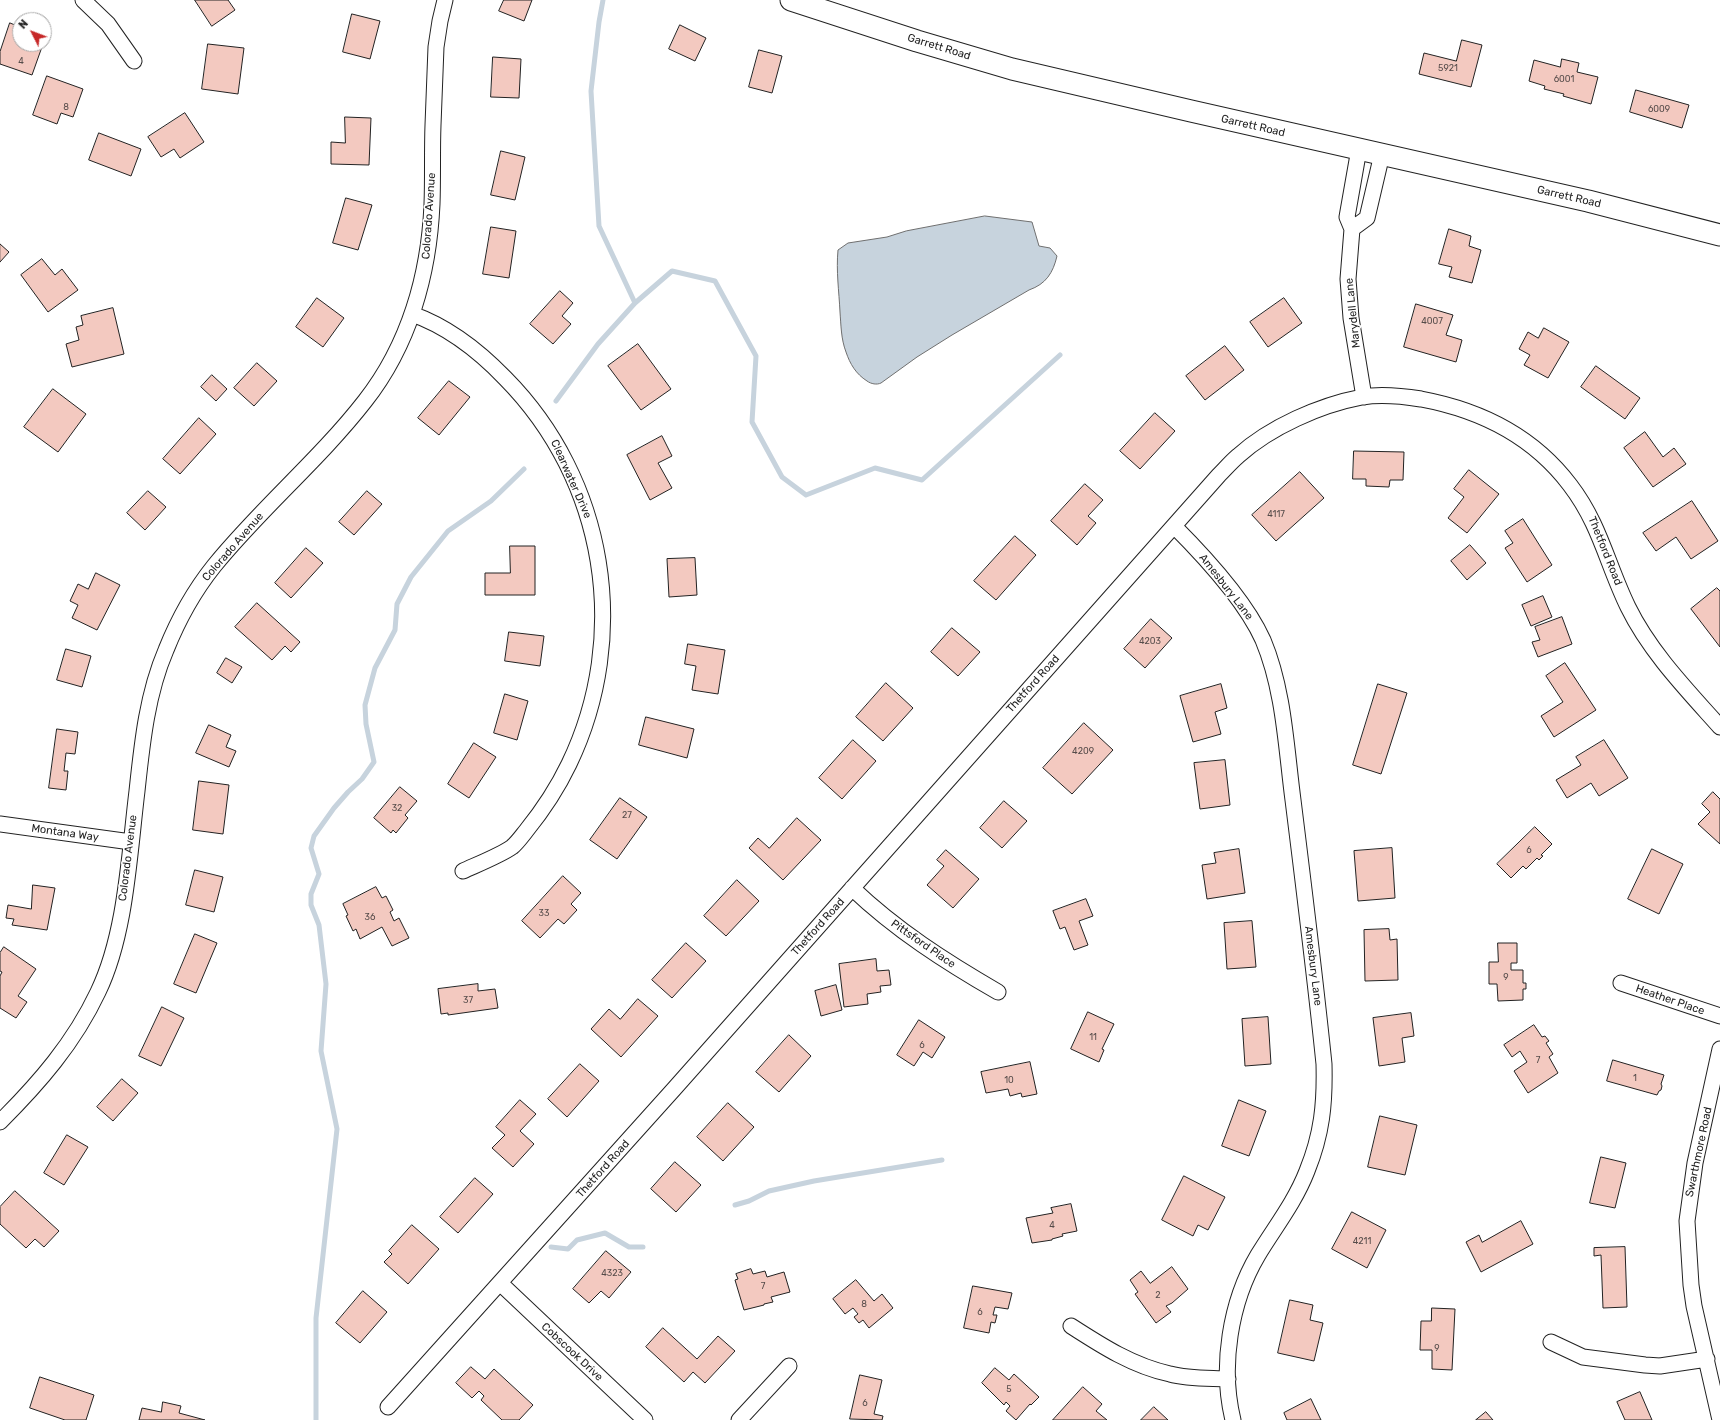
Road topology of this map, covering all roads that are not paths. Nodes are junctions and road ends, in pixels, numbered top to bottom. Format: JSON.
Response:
{"nodes":[{"id":1,"x":83,"y":0,"type":"edge"},
{"id":2,"x":445,"y":0,"type":"edge"},
{"id":3,"x":791,"y":0,"type":"edge"},
{"id":4,"x":134,"y":61,"type":"dead end"},
{"id":5,"x":1359,"y":149,"type":"junction"},
{"id":6,"x":1382,"y":154,"type":"junction"},
{"id":7,"x":1352,"y":229,"type":"junction"},
{"id":8,"x":1720,"y":235,"type":"edge"},
{"id":9,"x":412,"y":314,"type":"junction"},
{"id":10,"x":1364,"y":397,"type":"junction"},
{"id":11,"x":1174,"y":526,"type":"junction"},
{"id":12,"x":1720,"y":727,"type":"edge"},
{"id":13,"x":0,"y":824,"type":"edge"},
{"id":14,"x":131,"y":842,"type":"junction"},
{"id":15,"x":463,"y":871,"type":"dead end"},
{"id":16,"x":852,"y":888,"type":"junction"},
{"id":17,"x":1621,"y":983,"type":"dead end"},
{"id":18,"x":998,"y":992,"type":"dead end"},
{"id":19,"x":1720,"y":1016,"type":"edge"},
{"id":20,"x":1720,"y":1049,"type":"edge"},
{"id":21,"x":0,"y":1122,"type":"edge"},
{"id":22,"x":500,"y":1283,"type":"junction"},
{"id":23,"x":1071,"y":1326,"type":"dead end"},
{"id":24,"x":1551,"y":1342,"type":"dead end"},
{"id":25,"x":1707,"y":1359,"type":"junction"},
{"id":26,"x":789,"y":1366,"type":"dead end"},
{"id":27,"x":1228,"y":1379,"type":"junction"},
{"id":28,"x":388,"y":1407,"type":"dead end"},
{"id":29,"x":645,"y":1420,"type":"edge"},
{"id":30,"x":739,"y":1420,"type":"edge"},
{"id":31,"x":1233,"y":1420,"type":"edge"},
{"id":32,"x":1720,"y":1420,"type":"edge"}],
"edges":[{"from":1,"to":4,"type":"street"},
{"from":2,"to":9,"type":"street","name":"Colorado Avenue"},
{"from":3,"to":5,"type":"street","name":"Garrett Road"},
{"from":5,"to":6,"type":"street","name":"Garrett Road"},
{"from":5,"to":7,"type":"street","name":"Marydell Lane"},
{"from":6,"to":7,"type":"street"},
{"from":6,"to":8,"type":"street","name":"Garrett Road"},
{"from":7,"to":10,"type":"street","name":"Marydell Lane"},
{"from":9,"to":14,"type":"street","name":"Colorado Avenue"},
{"from":9,"to":15,"type":"street","name":"Clearwater Drive"},
{"from":10,"to":11,"type":"street","name":"Thetford Road"},
{"from":10,"to":12,"type":"street","name":"Thetford Road"},
{"from":11,"to":16,"type":"street","name":"Thetford Road"},
{"from":11,"to":27,"type":"street","name":"Amesbury Lane"},
{"from":13,"to":14,"type":"street","name":"Montana Way"},
{"from":14,"to":21,"type":"street","name":"Colorado Avenue"},
{"from":16,"to":18,"type":"street","name":"Pittsford Place"},
{"from":16,"to":22,"type":"street","name":"Thetford Road"},
{"from":17,"to":19,"type":"street","name":"Heather Place"},
{"from":20,"to":25,"type":"street","name":"Swarthmore Road"},
{"from":22,"to":28,"type":"street","name":"Thetford Road"},
{"from":22,"to":29,"type":"street","name":"Cobscook Drive"},
{"from":23,"to":27,"type":"street"},
{"from":24,"to":25,"type":"street"},
{"from":25,"to":32,"type":"street","name":"Swarthmore Road"},
{"from":26,"to":30,"type":"street"},
{"from":27,"to":31,"type":"street","name":"Amesbury Lane"}]}
